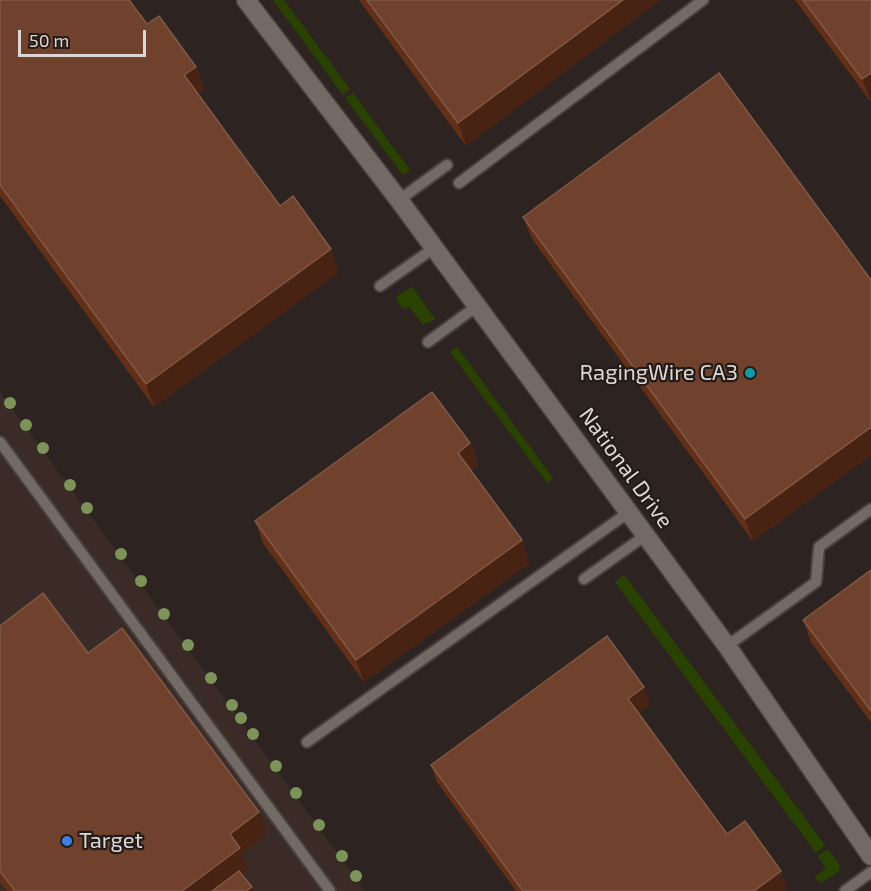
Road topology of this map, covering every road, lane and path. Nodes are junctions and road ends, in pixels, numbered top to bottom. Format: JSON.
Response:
{"nodes":[{"id":1,"x":246,"y":0,"type":"edge"},
{"id":2,"x":703,"y":0,"type":"edge"},
{"id":3,"x":447,"y":165,"type":"dead end"},
{"id":4,"x":459,"y":183,"type":"dead end"},
{"id":5,"x":399,"y":200,"type":"junction"},
{"id":6,"x":434,"y":248,"type":"junction"},
{"id":7,"x":380,"y":286,"type":"dead end"},
{"id":8,"x":477,"y":306,"type":"junction"},
{"id":9,"x":428,"y":342,"type":"dead end"},
{"id":10,"x":0,"y":442,"type":"edge"},
{"id":11,"x":871,"y":508,"type":"edge"},
{"id":12,"x":629,"y":512,"type":"junction"},
{"id":13,"x":645,"y":535,"type":"junction"},
{"id":14,"x":584,"y":579,"type":"dead end"},
{"id":15,"x":727,"y":646,"type":"junction"},
{"id":16,"x":307,"y":742,"type":"dead end"},
{"id":17,"x":871,"y":856,"type":"edge"},
{"id":18,"x":871,"y":872,"type":"edge"},
{"id":19,"x":330,"y":891,"type":"edge"},
{"id":20,"x":845,"y":891,"type":"edge"}],
"edges":[{"from":1,"to":5,"type":"street","name":"National Drive"},
{"from":2,"to":4,"type":"lane"},
{"from":3,"to":5,"type":"lane"},
{"from":5,"to":6,"type":"street","name":"National Drive"},
{"from":6,"to":7,"type":"lane"},
{"from":6,"to":8,"type":"street","name":"National Drive"},
{"from":8,"to":9,"type":"lane"},
{"from":8,"to":12,"type":"street","name":"National Drive"},
{"from":10,"to":19,"type":"lane"},
{"from":11,"to":15,"type":"lane"},
{"from":12,"to":13,"type":"street","name":"National Drive"},
{"from":12,"to":16,"type":"lane"},
{"from":13,"to":14,"type":"lane"},
{"from":13,"to":15,"type":"street","name":"National Drive"},
{"from":15,"to":17,"type":"street","name":"National Drive"},
{"from":18,"to":20,"type":"lane"}]}
